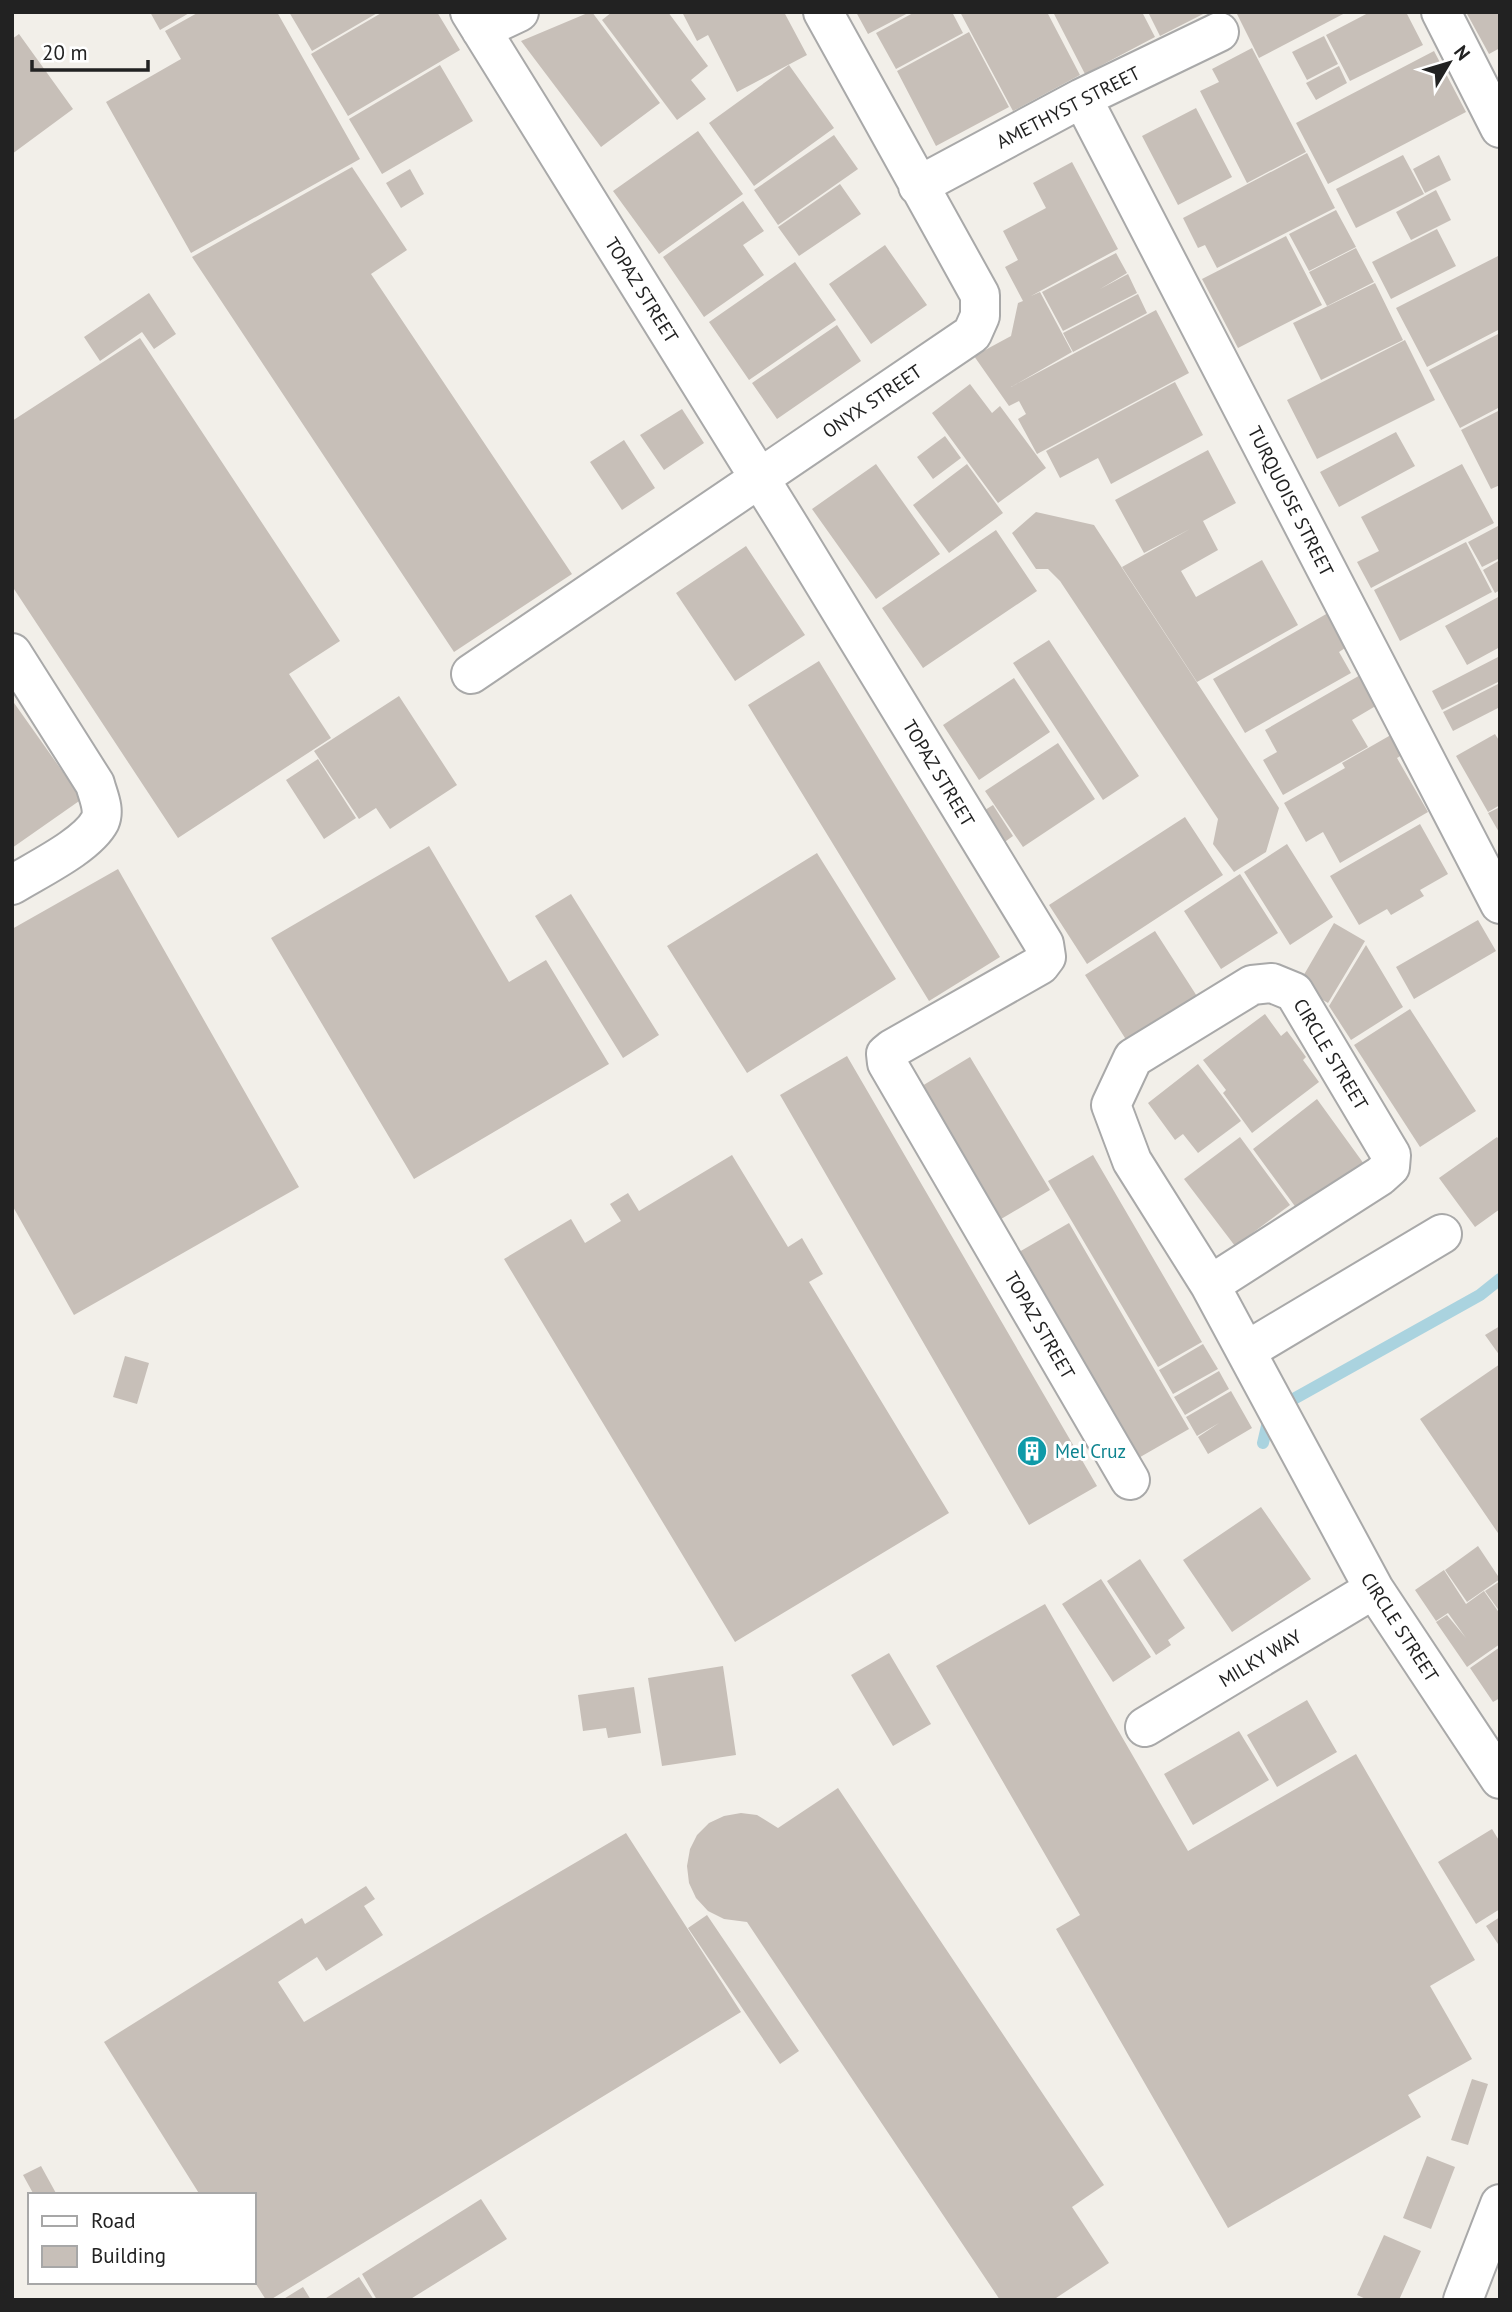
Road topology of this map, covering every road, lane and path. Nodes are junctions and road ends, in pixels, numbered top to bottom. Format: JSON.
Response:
{"nodes":[{"id":1,"x":519,"y":12,"type":"edge"},
{"id":2,"x":823,"y":12,"type":"edge"},
{"id":3,"x":1441,"y":12,"type":"edge"},
{"id":4,"x":475,"y":21,"type":"edge"},
{"id":5,"x":1219,"y":32,"type":"dead end"},
{"id":6,"x":1082,"y":98,"type":"junction"},
{"id":7,"x":1500,"y":128,"type":"edge"},
{"id":8,"x":918,"y":186,"type":"junction"},
{"id":9,"x":758,"y":477,"type":"junction"},
{"id":10,"x":12,"y":653,"type":"edge"},
{"id":11,"x":471,"y":674,"type":"dead end"},
{"id":12,"x":12,"y":885,"type":"edge"},
{"id":13,"x":1500,"y":904,"type":"edge"},
{"id":14,"x":1442,"y":1234,"type":"dead end"},
{"id":15,"x":1210,"y":1284,"type":"junction"},
{"id":16,"x":1246,"y":1351,"type":"junction"},
{"id":17,"x":1130,"y":1480,"type":"dead end"},
{"id":18,"x":1374,"y":1589,"type":"junction"},
{"id":19,"x":1146,"y":1727,"type":"dead end"},
{"id":20,"x":1500,"y":1779,"type":"edge"},
{"id":21,"x":1500,"y":2204,"type":"edge"},
{"id":22,"x":1463,"y":2300,"type":"edge"}],
"edges":[{"from":1,"to":4,"type":"street"},
{"from":2,"to":8,"type":"street","name":"ONYX STREET"},
{"from":3,"to":7,"type":"street"},
{"from":4,"to":9,"type":"street","name":"TOPAZ STREET"},
{"from":5,"to":6,"type":"street","name":"AMETHYST STREET"},
{"from":6,"to":8,"type":"street","name":"AMETHYST STREET"},
{"from":6,"to":13,"type":"street","name":"TURQUOISE STREET"},
{"from":8,"to":9,"type":"street","name":"ONYX STREET"},
{"from":9,"to":11,"type":"street","name":"ONYX STREET"},
{"from":9,"to":17,"type":"street","name":"TOPAZ STREET"},
{"from":10,"to":12,"type":"street"},
{"from":14,"to":16,"type":"street"},
{"from":15,"to":15,"type":"street","name":"CIRCLE STREET"},
{"from":15,"to":16,"type":"street","name":"CIRCLE STREET"},
{"from":16,"to":18,"type":"street","name":"CIRCLE STREET"},
{"from":18,"to":19,"type":"street","name":"MILKY WAY"},
{"from":18,"to":20,"type":"street","name":"CIRCLE STREET"},
{"from":21,"to":22,"type":"street"}]}
